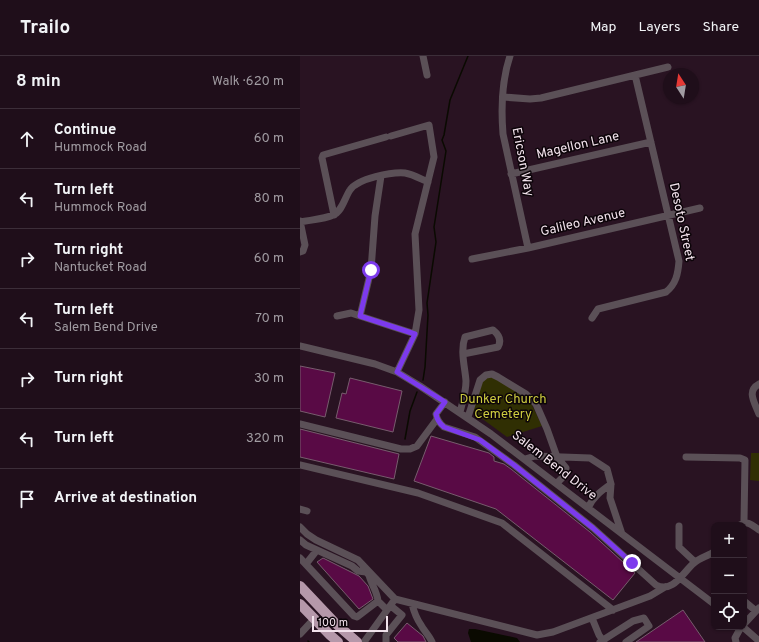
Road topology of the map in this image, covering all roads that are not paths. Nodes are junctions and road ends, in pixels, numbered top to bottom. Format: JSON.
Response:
{"nodes":[{"id":1,"x":423,"y":56,"type":"edge"},
{"id":2,"x":510,"y":56,"type":"edge"},
{"id":3,"x":668,"y":67,"type":"dead end"},
{"id":4,"x":427,"y":75,"type":"dead end"},
{"id":5,"x":635,"y":75,"type":"junction"},
{"id":6,"x":503,"y":97,"type":"junction"},
{"id":7,"x":651,"y":142,"type":"junction"},
{"id":8,"x":511,"y":174,"type":"junction"},
{"id":9,"x":381,"y":176,"type":"junction"},
{"id":10,"x":428,"y":182,"type":"junction"},
{"id":11,"x":700,"y":208,"type":"dead end"},
{"id":12,"x":334,"y":215,"type":"junction"},
{"id":13,"x":667,"y":216,"type":"junction"},
{"id":14,"x":300,"y":222,"type":"edge"},
{"id":15,"x":528,"y":248,"type":"junction"},
{"id":16,"x":300,"y":252,"type":"edge"},
{"id":17,"x":472,"y":259,"type":"dead end"},
{"id":18,"x":337,"y":316,"type":"dead end"},
{"id":19,"x":360,"y":316,"type":"junction"},
{"id":20,"x":592,"y":318,"type":"dead end"},
{"id":21,"x":415,"y":334,"type":"junction"},
{"id":22,"x":300,"y":346,"type":"edge"},
{"id":23,"x":463,"y":354,"type":"junction"},
{"id":24,"x":397,"y":372,"type":"junction"},
{"id":25,"x":759,"y":384,"type":"edge"},
{"id":26,"x":445,"y":402,"type":"junction"},
{"id":27,"x":460,"y":412,"type":"junction"},
{"id":28,"x":759,"y":414,"type":"edge"},
{"id":29,"x":468,"y":417,"type":"junction"},
{"id":30,"x":437,"y":419,"type":"junction"},
{"id":31,"x":300,"y":424,"type":"edge"},
{"id":32,"x":557,"y":457,"type":"junction"},
{"id":33,"x":686,"y":457,"type":"dead end"},
{"id":34,"x":525,"y":459,"type":"junction"},
{"id":35,"x":300,"y":465,"type":"edge"},
{"id":36,"x":557,"y":483,"type":"junction"},
{"id":37,"x":611,"y":484,"type":"junction"},
{"id":38,"x":588,"y":508,"type":"junction"},
{"id":39,"x":742,"y":522,"type":"edge"},
{"id":40,"x":747,"y":523,"type":"edge"},
{"id":41,"x":680,"y":526,"type":"dead end"},
{"id":42,"x":301,"y":529,"type":"edge"},
{"id":43,"x":759,"y":530,"type":"edge"},
{"id":44,"x":622,"y":534,"type":"junction"},
{"id":45,"x":300,"y":540,"type":"edge"},
{"id":46,"x":317,"y":550,"type":"junction"},
{"id":47,"x":711,"y":554,"type":"edge"},
{"id":48,"x":300,"y":558,"type":"edge"},
{"id":49,"x":695,"y":562,"type":"junction"},
{"id":50,"x":306,"y":564,"type":"junction"},
{"id":51,"x":370,"y":574,"type":"junction"},
{"id":52,"x":680,"y":579,"type":"junction"},
{"id":53,"x":300,"y":586,"type":"edge"},
{"id":54,"x":665,"y":587,"type":"junction"},
{"id":55,"x":378,"y":601,"type":"junction"},
{"id":56,"x":711,"y":602,"type":"edge"},
{"id":57,"x":747,"y":603,"type":"edge"},
{"id":58,"x":300,"y":604,"type":"edge"},
{"id":59,"x":412,"y":604,"type":"junction"},
{"id":60,"x":391,"y":605,"type":"junction"},
{"id":61,"x":613,"y":610,"type":"junction"},
{"id":62,"x":758,"y":610,"type":"edge"},
{"id":63,"x":414,"y":614,"type":"junction"},
{"id":64,"x":402,"y":615,"type":"junction"},
{"id":65,"x":592,"y":618,"type":"junction"},
{"id":66,"x":314,"y":619,"type":"junction"},
{"id":67,"x":747,"y":621,"type":"edge"},
{"id":68,"x":740,"y":630,"type":"edge"},
{"id":69,"x":746,"y":630,"type":"edge"},
{"id":70,"x":300,"y":634,"type":"edge"},
{"id":71,"x":602,"y":641,"type":"edge"},
{"id":72,"x":759,"y":641,"type":"edge"},
{"id":73,"x":338,"y":642,"type":"edge"},
{"id":74,"x":357,"y":642,"type":"edge"},
{"id":75,"x":364,"y":642,"type":"edge"},
{"id":76,"x":386,"y":642,"type":"edge"},
{"id":77,"x":432,"y":642,"type":"edge"},
{"id":78,"x":626,"y":642,"type":"edge"},
{"id":79,"x":736,"y":642,"type":"edge"}],
"edges":[{"from":1,"to":4,"type":"street"},
{"from":2,"to":6,"type":"street","name":"Ericson Way"},
{"from":3,"to":5,"type":"street"},
{"from":5,"to":6,"type":"street"},
{"from":5,"to":7,"type":"street","name":"Desoto Street"},
{"from":6,"to":8,"type":"street","name":"Ericson Way"},
{"from":7,"to":8,"type":"street","name":"Magellon Lane"},
{"from":7,"to":13,"type":"street","name":"Desoto Street"},
{"from":8,"to":15,"type":"street","name":"Ericson Way"},
{"from":9,"to":10,"type":"street"},
{"from":9,"to":12,"type":"street"},
{"from":9,"to":19,"type":"street"},
{"from":10,"to":12,"type":"street"},
{"from":10,"to":21,"type":"street"},
{"from":11,"to":13,"type":"street","name":"Galileo Avenue"},
{"from":12,"to":14,"type":"street"},
{"from":13,"to":15,"type":"street","name":"Galileo Avenue"},
{"from":13,"to":20,"type":"street","name":"Desoto Street"},
{"from":14,"to":16,"type":"street"},
{"from":15,"to":17,"type":"street","name":"Galileo Avenue"},
{"from":18,"to":19,"type":"street"},
{"from":19,"to":21,"type":"street"},
{"from":21,"to":24,"type":"street"},
{"from":22,"to":24,"type":"street","name":"Salem Bend Drive"},
{"from":23,"to":23,"type":"street"},
{"from":23,"to":27,"type":"street"},
{"from":24,"to":26,"type":"street","name":"Salem Bend Drive"},
{"from":25,"to":28,"type":"street"},
{"from":26,"to":27,"type":"street","name":"Salem Bend Drive"},
{"from":26,"to":30,"type":"street"},
{"from":27,"to":29,"type":"street","name":"Salem Bend Drive"},
{"from":29,"to":32,"type":"street"},
{"from":29,"to":34,"type":"street","name":"Salem Bend Drive"},
{"from":30,"to":31,"type":"street"},
{"from":30,"to":54,"type":"street"},
{"from":32,"to":34,"type":"street"},
{"from":32,"to":36,"type":"street"},
{"from":32,"to":37,"type":"street"},
{"from":33,"to":39,"type":"street"},
{"from":34,"to":36,"type":"street","name":"Salem Bend Drive"},
{"from":35,"to":61,"type":"street"},
{"from":36,"to":38,"type":"street","name":"Salem Bend Drive"},
{"from":37,"to":38,"type":"street"},
{"from":37,"to":44,"type":"street"},
{"from":38,"to":44,"type":"street","name":"Salem Bend Drive"},
{"from":40,"to":43,"type":"street"},
{"from":41,"to":49,"type":"street"},
{"from":42,"to":51,"type":"street"},
{"from":44,"to":52,"type":"street","name":"Salem Bend Drive"},
{"from":45,"to":46,"type":"street"},
{"from":46,"to":50,"type":"street"},
{"from":46,"to":51,"type":"street"},
{"from":47,"to":49,"type":"street"},
{"from":48,"to":50,"type":"street"},
{"from":49,"to":52,"type":"street"},
{"from":50,"to":55,"type":"street"},
{"from":51,"to":55,"type":"street"},
{"from":51,"to":60,"type":"street"},
{"from":52,"to":54,"type":"street"},
{"from":52,"to":56,"type":"street","name":"Salem Bend Drive"},
{"from":53,"to":74,"type":"highway"},
{"from":54,"to":61,"type":"street"},
{"from":55,"to":60,"type":"street"},
{"from":57,"to":62,"type":"street"},
{"from":58,"to":66,"type":"highway"},
{"from":59,"to":60,"type":"street"},
{"from":59,"to":63,"type":"street"},
{"from":59,"to":65,"type":"street"},
{"from":60,"to":64,"type":"street"},
{"from":60,"to":75,"type":"street"},
{"from":61,"to":65,"type":"street"},
{"from":62,"to":67,"type":"street"},
{"from":63,"to":64,"type":"street"},
{"from":63,"to":77,"type":"street"},
{"from":64,"to":76,"type":"street"},
{"from":65,"to":71,"type":"street"},
{"from":66,"to":70,"type":"street"},
{"from":66,"to":73,"type":"highway"},
{"from":68,"to":79,"type":"street"},
{"from":69,"to":72,"type":"street"},
{"from":71,"to":78,"type":"street"}]}
